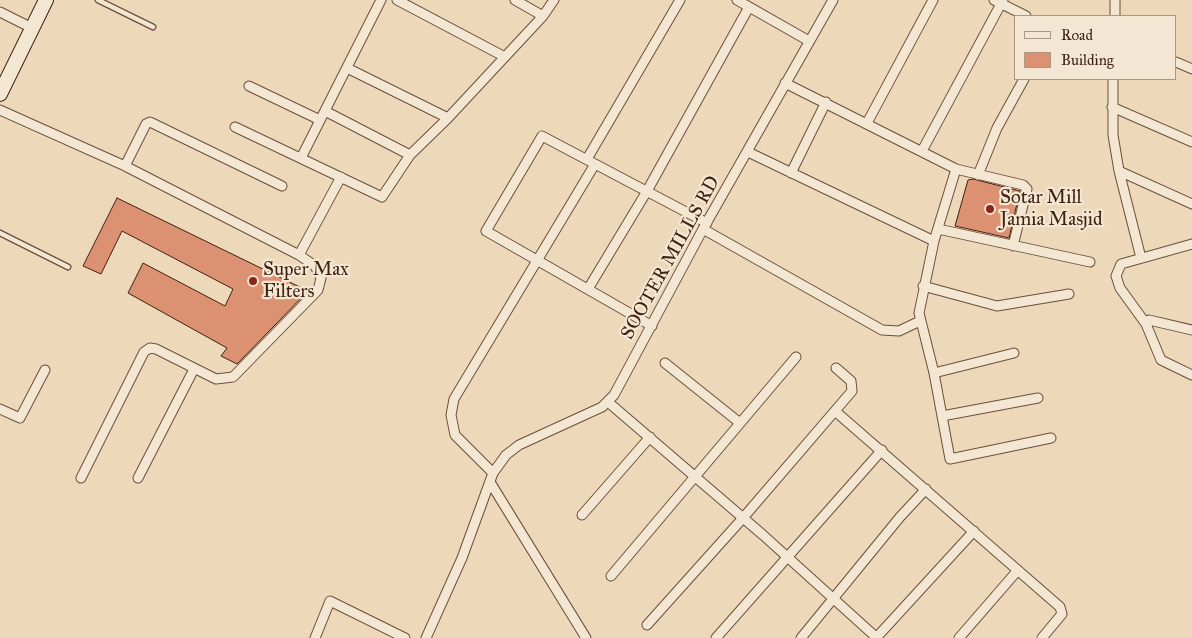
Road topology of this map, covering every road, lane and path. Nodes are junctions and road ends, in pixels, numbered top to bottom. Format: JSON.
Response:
{"nodes":[{"id":1,"x":46,"y":0,"type":"edge"},
{"id":2,"x":98,"y":0,"type":"edge"},
{"id":3,"x":381,"y":0,"type":"edge"},
{"id":4,"x":397,"y":0,"type":"edge"},
{"id":5,"x":515,"y":0,"type":"edge"},
{"id":6,"x":554,"y":0,"type":"edge"},
{"id":7,"x":680,"y":0,"type":"edge"},
{"id":8,"x":737,"y":0,"type":"edge"},
{"id":9,"x":834,"y":0,"type":"edge"},
{"id":10,"x":933,"y":0,"type":"edge"},
{"id":11,"x":1115,"y":0,"type":"edge"},
{"id":12,"x":999,"y":1,"type":"edge"},
{"id":13,"x":748,"y":7,"type":"junction"},
{"id":14,"x":0,"y":12,"type":"edge"},
{"id":15,"x":1024,"y":15,"type":"edge"},
{"id":16,"x":1115,"y":15,"type":"edge"},
{"id":17,"x":543,"y":16,"type":"junction"},
{"id":18,"x":152,"y":27,"type":"dead end"},
{"id":19,"x":32,"y":28,"type":"junction"},
{"id":20,"x":809,"y":41,"type":"junction"},
{"id":21,"x":505,"y":57,"type":"junction"},
{"id":22,"x":1177,"y":62,"type":"edge"},
{"id":23,"x":347,"y":68,"type":"junction"},
{"id":24,"x":1192,"y":70,"type":"edge"},
{"id":25,"x":1023,"y":80,"type":"edge"},
{"id":26,"x":1114,"y":80,"type":"edge"},
{"id":27,"x":785,"y":83,"type":"junction"},
{"id":28,"x":248,"y":86,"type":"dead end"},
{"id":29,"x":0,"y":94,"type":"edge"},
{"id":30,"x":826,"y":102,"type":"junction"},
{"id":31,"x":1112,"y":107,"type":"junction"},
{"id":32,"x":0,"y":110,"type":"edge"},
{"id":33,"x":325,"y":111,"type":"junction"},
{"id":34,"x":448,"y":118,"type":"junction"},
{"id":35,"x":320,"y":120,"type":"junction"},
{"id":36,"x":868,"y":123,"type":"junction"},
{"id":37,"x":235,"y":127,"type":"dead end"},
{"id":38,"x":1192,"y":142,"type":"edge"},
{"id":39,"x":922,"y":151,"type":"junction"},
{"id":40,"x":748,"y":152,"type":"junction"},
{"id":41,"x":410,"y":155,"type":"junction"},
{"id":42,"x":300,"y":158,"type":"junction"},
{"id":43,"x":591,"y":161,"type":"junction"},
{"id":44,"x":124,"y":166,"type":"junction"},
{"id":45,"x":956,"y":169,"type":"junction"},
{"id":46,"x":1119,"y":171,"type":"junction"},
{"id":47,"x":791,"y":173,"type":"junction"},
{"id":48,"x":978,"y":175,"type":"junction"},
{"id":49,"x":341,"y":177,"type":"junction"},
{"id":50,"x":282,"y":186,"type":"dead end"},
{"id":51,"x":647,"y":191,"type":"junction"},
{"id":52,"x":1192,"y":204,"type":"edge"},
{"id":53,"x":705,"y":226,"type":"junction"},
{"id":54,"x":938,"y":229,"type":"junction"},
{"id":55,"x":0,"y":233,"type":"edge"},
{"id":56,"x":934,"y":241,"type":"junction"},
{"id":57,"x":1192,"y":244,"type":"edge"},
{"id":58,"x":1013,"y":246,"type":"junction"},
{"id":59,"x":299,"y":255,"type":"junction"},
{"id":60,"x":1141,"y":258,"type":"junction"},
{"id":61,"x":537,"y":260,"type":"junction"},
{"id":62,"x":1090,"y":262,"type":"dead end"},
{"id":63,"x":68,"y":267,"type":"dead end"},
{"id":64,"x":923,"y":286,"type":"junction"},
{"id":65,"x":588,"y":289,"type":"junction"},
{"id":66,"x":1069,"y":294,"type":"dead end"},
{"id":67,"x":920,"y":322,"type":"junction"},
{"id":68,"x":1146,"y":324,"type":"junction"},
{"id":69,"x":652,"y":326,"type":"junction"},
{"id":70,"x":1192,"y":330,"type":"edge"},
{"id":71,"x":1014,"y":353,"type":"dead end"},
{"id":72,"x":796,"y":357,"type":"dead end"},
{"id":73,"x":665,"y":363,"type":"dead end"},
{"id":74,"x":194,"y":368,"type":"junction"},
{"id":75,"x":836,"y":368,"type":"dead end"},
{"id":76,"x":45,"y":370,"type":"dead end"},
{"id":77,"x":934,"y":373,"type":"junction"},
{"id":78,"x":1192,"y":375,"type":"edge"},
{"id":79,"x":1038,"y":398,"type":"dead end"},
{"id":80,"x":608,"y":402,"type":"junction"},
{"id":81,"x":0,"y":409,"type":"edge"},
{"id":82,"x":835,"y":411,"type":"junction"},
{"id":83,"x":942,"y":416,"type":"junction"},
{"id":84,"x":740,"y":424,"type":"junction"},
{"id":85,"x":650,"y":438,"type":"junction"},
{"id":86,"x":1052,"y":438,"type":"dead end"},
{"id":87,"x":882,"y":450,"type":"junction"},
{"id":88,"x":491,"y":477,"type":"junction"},
{"id":89,"x":694,"y":477,"type":"junction"},
{"id":90,"x":80,"y":478,"type":"dead end"},
{"id":91,"x":138,"y":478,"type":"dead end"},
{"id":92,"x":926,"y":489,"type":"junction"},
{"id":93,"x":582,"y":515,"type":"dead end"},
{"id":94,"x":743,"y":518,"type":"junction"},
{"id":95,"x":974,"y":531,"type":"junction"},
{"id":96,"x":788,"y":558,"type":"junction"},
{"id":97,"x":1018,"y":570,"type":"junction"},
{"id":98,"x":612,"y":576,"type":"dead end"},
{"id":99,"x":833,"y":599,"type":"junction"},
{"id":100,"x":647,"y":625,"type":"dead end"},
{"id":101,"x":315,"y":638,"type":"edge"},
{"id":102,"x":405,"y":638,"type":"edge"},
{"id":103,"x":426,"y":638,"type":"edge"},
{"id":104,"x":586,"y":638,"type":"edge"},
{"id":105,"x":716,"y":638,"type":"edge"},
{"id":106,"x":801,"y":638,"type":"edge"},
{"id":107,"x":876,"y":638,"type":"edge"},
{"id":108,"x":959,"y":638,"type":"edge"},
{"id":109,"x":1042,"y":638,"type":"edge"}],
"edges":[{"from":1,"to":19,"type":"street"},
{"from":2,"to":18,"type":"lane"},
{"from":3,"to":23,"type":"street"},
{"from":4,"to":21,"type":"street"},
{"from":5,"to":17,"type":"street"},
{"from":6,"to":17,"type":"street"},
{"from":7,"to":43,"type":"street"},
{"from":8,"to":13,"type":"street"},
{"from":9,"to":20,"type":"street","name":"SOOTER MILLS RD"},
{"from":10,"to":36,"type":"street"},
{"from":11,"to":16,"type":"street"},
{"from":12,"to":15,"type":"street"},
{"from":12,"to":39,"type":"street"},
{"from":13,"to":20,"type":"street"},
{"from":13,"to":51,"type":"street"},
{"from":14,"to":19,"type":"street"},
{"from":17,"to":21,"type":"street"},
{"from":19,"to":29,"type":"street"},
{"from":20,"to":27,"type":"street","name":"SOOTER MILLS RD"},
{"from":21,"to":34,"type":"street"},
{"from":22,"to":24,"type":"street"},
{"from":23,"to":33,"type":"street"},
{"from":23,"to":34,"type":"street"},
{"from":25,"to":48,"type":"street"},
{"from":26,"to":31,"type":"street"},
{"from":27,"to":30,"type":"street"},
{"from":27,"to":40,"type":"street","name":"SOOTER MILLS RD"},
{"from":28,"to":35,"type":"street"},
{"from":30,"to":36,"type":"street"},
{"from":30,"to":47,"type":"street"},
{"from":31,"to":38,"type":"street"},
{"from":31,"to":46,"type":"street"},
{"from":32,"to":44,"type":"street"},
{"from":33,"to":35,"type":"street"},
{"from":33,"to":41,"type":"street"},
{"from":34,"to":41,"type":"street"},
{"from":35,"to":42,"type":"street"},
{"from":36,"to":39,"type":"street"},
{"from":37,"to":42,"type":"street"},
{"from":39,"to":45,"type":"street"},
{"from":40,"to":47,"type":"street"},
{"from":40,"to":53,"type":"street","name":"SOOTER MILLS RD"},
{"from":41,"to":49,"type":"street"},
{"from":42,"to":49,"type":"street"},
{"from":43,"to":51,"type":"street"},
{"from":43,"to":61,"type":"street"},
{"from":43,"to":61,"type":"street"},
{"from":44,"to":50,"type":"street"},
{"from":44,"to":59,"type":"street"},
{"from":45,"to":48,"type":"street"},
{"from":45,"to":54,"type":"street"},
{"from":46,"to":52,"type":"street"},
{"from":46,"to":60,"type":"street"},
{"from":47,"to":56,"type":"street"},
{"from":48,"to":58,"type":"street"},
{"from":49,"to":59,"type":"street"},
{"from":51,"to":53,"type":"street"},
{"from":51,"to":65,"type":"street"},
{"from":53,"to":67,"type":"street"},
{"from":53,"to":69,"type":"street","name":"SOOTER MILLS RD"},
{"from":54,"to":56,"type":"street"},
{"from":54,"to":58,"type":"street"},
{"from":55,"to":63,"type":"lane"},
{"from":56,"to":64,"type":"street"},
{"from":57,"to":60,"type":"street"},
{"from":58,"to":62,"type":"street"},
{"from":59,"to":74,"type":"street"},
{"from":60,"to":68,"type":"street"},
{"from":61,"to":65,"type":"street"},
{"from":61,"to":88,"type":"street"},
{"from":64,"to":66,"type":"street"},
{"from":64,"to":67,"type":"street"},
{"from":65,"to":69,"type":"street"},
{"from":67,"to":77,"type":"street"},
{"from":68,"to":70,"type":"street"},
{"from":68,"to":78,"type":"street"},
{"from":69,"to":80,"type":"street","name":"SOOTER MILLS RD"},
{"from":71,"to":77,"type":"street"},
{"from":72,"to":84,"type":"street"},
{"from":73,"to":84,"type":"street"},
{"from":74,"to":90,"type":"street"},
{"from":74,"to":91,"type":"street"},
{"from":75,"to":82,"type":"street"},
{"from":76,"to":81,"type":"street"},
{"from":77,"to":83,"type":"street"},
{"from":79,"to":83,"type":"street"},
{"from":80,"to":85,"type":"street"},
{"from":80,"to":88,"type":"street","name":"SOOTER MILLS RD"},
{"from":82,"to":87,"type":"street"},
{"from":82,"to":94,"type":"street"},
{"from":83,"to":86,"type":"street"},
{"from":84,"to":89,"type":"street"},
{"from":85,"to":89,"type":"street"},
{"from":85,"to":93,"type":"street"},
{"from":87,"to":92,"type":"street"},
{"from":87,"to":96,"type":"street"},
{"from":88,"to":103,"type":"street","name":"SOOTER MILLS RD"},
{"from":88,"to":104,"type":"street"},
{"from":89,"to":94,"type":"street"},
{"from":89,"to":98,"type":"street"},
{"from":92,"to":95,"type":"street"},
{"from":92,"to":99,"type":"street"},
{"from":94,"to":96,"type":"street"},
{"from":94,"to":100,"type":"street"},
{"from":95,"to":97,"type":"street"},
{"from":95,"to":107,"type":"street"},
{"from":96,"to":99,"type":"street"},
{"from":96,"to":105,"type":"street"},
{"from":97,"to":108,"type":"street"},
{"from":97,"to":109,"type":"street"},
{"from":99,"to":106,"type":"street"},
{"from":99,"to":107,"type":"street"},
{"from":101,"to":102,"type":"street"}]}
